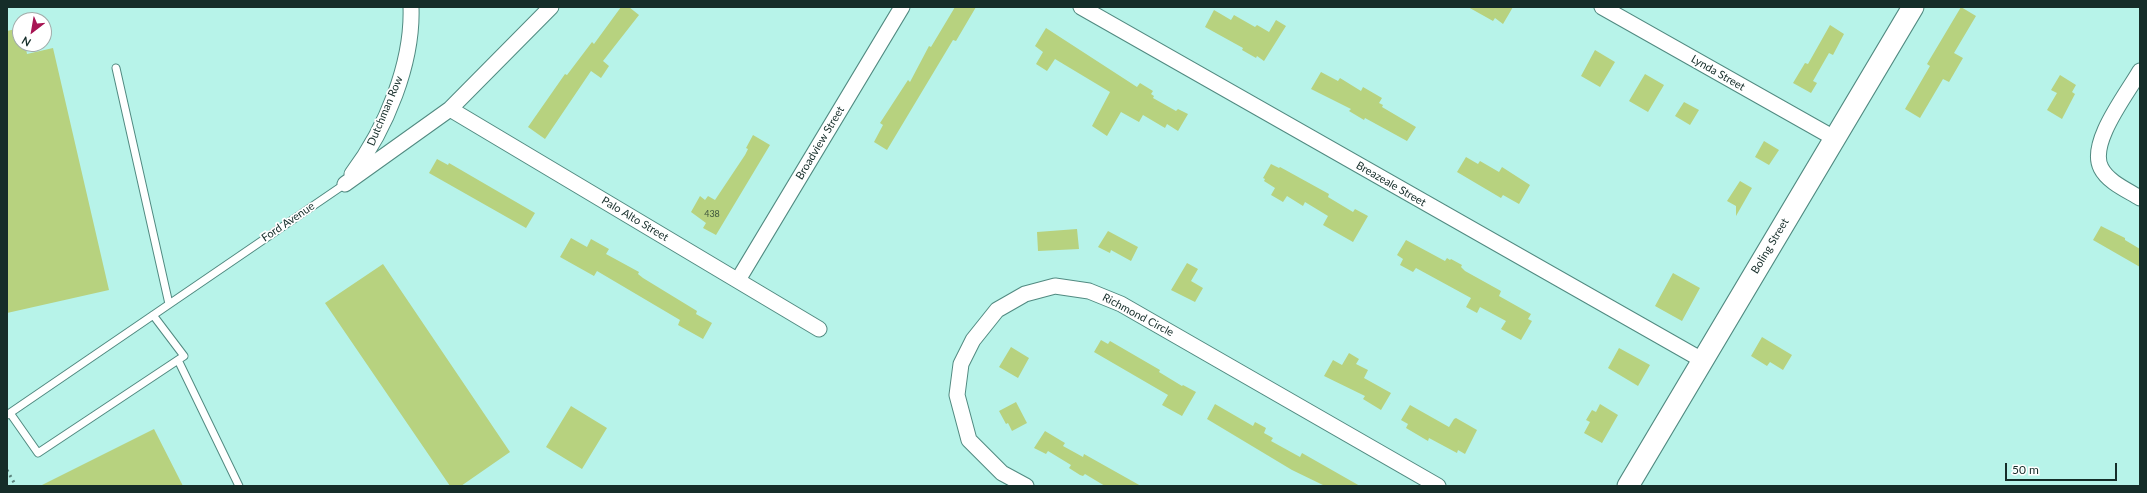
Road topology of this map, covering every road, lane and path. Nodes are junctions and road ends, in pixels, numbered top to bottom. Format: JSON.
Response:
{"nodes":[{"id":1,"x":412,"y":7,"type":"edge"},
{"id":2,"x":551,"y":7,"type":"edge"},
{"id":3,"x":902,"y":7,"type":"edge"},
{"id":4,"x":1081,"y":7,"type":"edge"},
{"id":5,"x":1602,"y":7,"type":"edge"},
{"id":6,"x":1913,"y":7,"type":"edge"},
{"id":7,"x":116,"y":68,"type":"dead end"},
{"id":8,"x":2140,"y":71,"type":"edge"},
{"id":9,"x":450,"y":109,"type":"junction"},
{"id":10,"x":1834,"y":138,"type":"junction"},
{"id":11,"x":344,"y":184,"type":"junction"},
{"id":12,"x":2140,"y":198,"type":"edge"},
{"id":13,"x":738,"y":280,"type":"junction"},
{"id":14,"x":170,"y":304,"type":"junction"},
{"id":15,"x":153,"y":315,"type":"junction"},
{"id":16,"x":820,"y":329,"type":"dead end"},
{"id":17,"x":178,"y":360,"type":"junction"},
{"id":18,"x":1702,"y":360,"type":"junction"},
{"id":19,"x":9,"y":414,"type":"edge"},
{"id":20,"x":239,"y":486,"type":"edge"},
{"id":21,"x":1026,"y":486,"type":"edge"},
{"id":22,"x":1438,"y":486,"type":"edge"},
{"id":23,"x":1628,"y":486,"type":"edge"}],
"edges":[{"from":1,"to":11,"type":"street","name":"Dutchman Row"},
{"from":2,"to":9,"type":"street","name":"Ford Avenue"},
{"from":3,"to":13,"type":"street","name":"Broadview Street"},
{"from":4,"to":18,"type":"street","name":"Breazeale Street"},
{"from":5,"to":10,"type":"street","name":"Lynda Street"},
{"from":6,"to":10,"type":"street","name":"Boling Street"},
{"from":7,"to":14,"type":"lane"},
{"from":8,"to":12,"type":"street"},
{"from":9,"to":11,"type":"street","name":"Ford Avenue"},
{"from":9,"to":13,"type":"street","name":"Palo Alto Street"},
{"from":10,"to":18,"type":"street","name":"Boling Street"},
{"from":11,"to":14,"type":"lane","name":"Ford Avenue"},
{"from":13,"to":16,"type":"street","name":"Palo Alto Street"},
{"from":14,"to":15,"type":"lane","name":"Ford Avenue"},
{"from":15,"to":17,"type":"lane"},
{"from":15,"to":19,"type":"lane","name":"Ford Avenue"},
{"from":17,"to":19,"type":"lane"},
{"from":17,"to":20,"type":"lane"},
{"from":18,"to":23,"type":"street","name":"Boling Street"},
{"from":21,"to":22,"type":"street","name":"Richmond Circle"}]}
